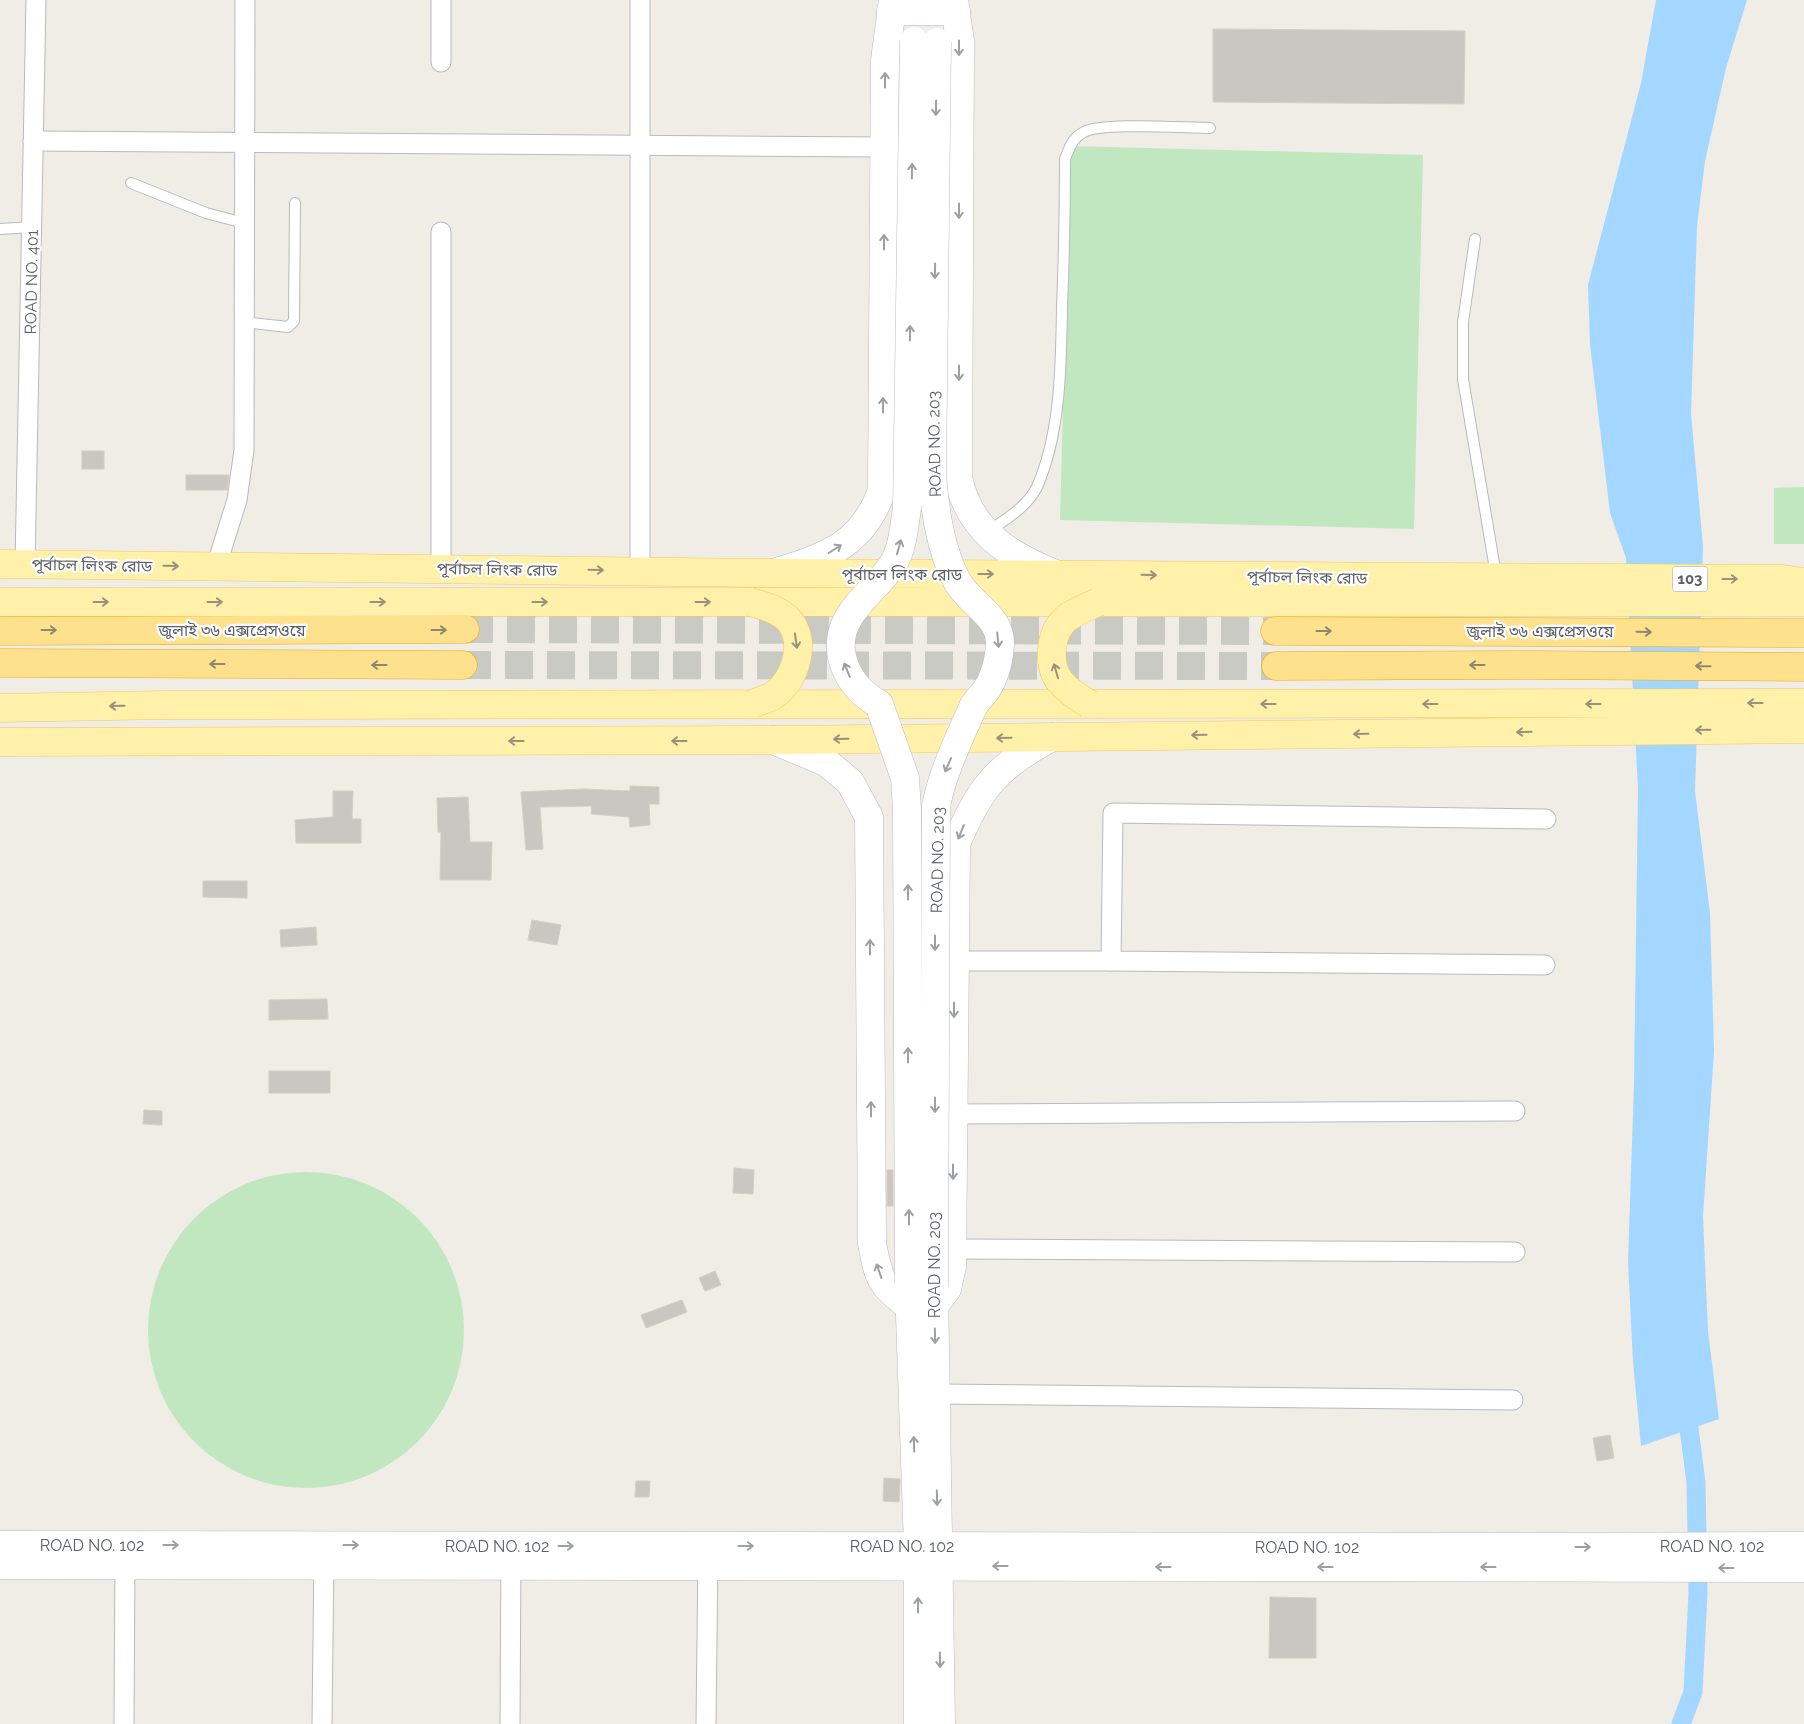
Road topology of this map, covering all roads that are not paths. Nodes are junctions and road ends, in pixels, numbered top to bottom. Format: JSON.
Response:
{"nodes":[{"id":1,"x":36,"y":0,"type":"edge"},
{"id":2,"x":245,"y":0,"type":"edge"},
{"id":3,"x":441,"y":0,"type":"edge"},
{"id":4,"x":640,"y":0,"type":"edge"},
{"id":5,"x":925,"y":5,"type":"edge"},
{"id":6,"x":926,"y":42,"type":"junction"},
{"id":7,"x":441,"y":62,"type":"dead end"},
{"id":8,"x":1210,"y":128,"type":"dead end"},
{"id":9,"x":33,"y":141,"type":"junction"},
{"id":10,"x":244,"y":142,"type":"junction"},
{"id":11,"x":640,"y":145,"type":"junction"},
{"id":12,"x":885,"y":147,"type":"junction"},
{"id":13,"x":131,"y":184,"type":"dead end"},
{"id":14,"x":295,"y":203,"type":"dead end"},
{"id":15,"x":244,"y":223,"type":"junction"},
{"id":16,"x":32,"y":227,"type":"junction"},
{"id":17,"x":0,"y":229,"type":"edge"},
{"id":18,"x":441,"y":232,"type":"dead end"},
{"id":19,"x":1475,"y":239,"type":"dead end"},
{"id":20,"x":243,"y":322,"type":"junction"},
{"id":21,"x":986,"y":533,"type":"junction"},
{"id":22,"x":13,"y":565,"type":"edge"},
{"id":23,"x":216,"y":566,"type":"junction"},
{"id":24,"x":441,"y":569,"type":"junction"},
{"id":25,"x":640,"y":570,"type":"junction"},
{"id":26,"x":774,"y":573,"type":"junction"},
{"id":27,"x":1058,"y":575,"type":"junction"},
{"id":28,"x":1496,"y":579,"type":"junction"},
{"id":29,"x":1804,"y":582,"type":"edge"},
{"id":30,"x":0,"y":602,"type":"edge"},
{"id":31,"x":750,"y":602,"type":"junction"},
{"id":32,"x":863,"y":602,"type":"junction"},
{"id":33,"x":973,"y":602,"type":"junction"},
{"id":34,"x":1098,"y":602,"type":"junction"},
{"id":35,"x":1804,"y":602,"type":"edge"},
{"id":36,"x":465,"y":630,"type":"tunnel mouth"},
{"id":37,"x":0,"y":631,"type":"edge"},
{"id":38,"x":1275,"y":631,"type":"tunnel mouth"},
{"id":39,"x":1804,"y":634,"type":"edge"},
{"id":40,"x":0,"y":662,"type":"edge"},
{"id":41,"x":463,"y":665,"type":"tunnel mouth"},
{"id":42,"x":1276,"y":666,"type":"tunnel mouth"},
{"id":43,"x":1804,"y":667,"type":"edge"},
{"id":44,"x":753,"y":704,"type":"junction"},
{"id":45,"x":879,"y":704,"type":"junction"},
{"id":46,"x":974,"y":704,"type":"junction"},
{"id":47,"x":1089,"y":704,"type":"junction"},
{"id":48,"x":1804,"y":704,"type":"edge"},
{"id":49,"x":0,"y":708,"type":"edge"},
{"id":50,"x":1804,"y":729,"type":"edge"},
{"id":51,"x":1052,"y":737,"type":"junction"},
{"id":52,"x":773,"y":740,"type":"junction"},
{"id":53,"x":0,"y":742,"type":"edge"},
{"id":54,"x":1546,"y":819,"type":"dead end"},
{"id":55,"x":954,"y":961,"type":"junction"},
{"id":56,"x":1111,"y":961,"type":"junction"},
{"id":57,"x":1545,"y":965,"type":"dead end"},
{"id":58,"x":1516,"y":1112,"type":"dead end"},
{"id":59,"x":954,"y":1114,"type":"junction"},
{"id":60,"x":952,"y":1249,"type":"junction"},
{"id":61,"x":1515,"y":1252,"type":"dead end"},
{"id":62,"x":922,"y":1296,"type":"junction"},
{"id":63,"x":936,"y":1394,"type":"junction"},
{"id":64,"x":1513,"y":1400,"type":"dead end"},
{"id":65,"x":0,"y":1545,"type":"edge"},
{"id":66,"x":1804,"y":1546,"type":"edge"},
{"id":67,"x":125,"y":1555,"type":"junction"},
{"id":68,"x":324,"y":1556,"type":"junction"},
{"id":69,"x":511,"y":1556,"type":"junction"},
{"id":70,"x":708,"y":1556,"type":"junction"},
{"id":71,"x":928,"y":1556,"type":"junction"},
{"id":72,"x":0,"y":1565,"type":"edge"},
{"id":73,"x":1788,"y":1565,"type":"edge"},
{"id":74,"x":124,"y":1724,"type":"edge"},
{"id":75,"x":322,"y":1724,"type":"edge"},
{"id":76,"x":510,"y":1724,"type":"edge"},
{"id":77,"x":706,"y":1724,"type":"edge"},
{"id":78,"x":918,"y":1724,"type":"edge"},
{"id":79,"x":941,"y":1724,"type":"edge"}],
"edges":[{"from":1,"to":9,"type":"street","name":"ROAD NO. 401"},
{"from":2,"to":10,"type":"street"},
{"from":3,"to":7,"type":"street"},
{"from":4,"to":11,"type":"street"},
{"from":5,"to":6,"type":"street","name":"ROAD NO. 203"},
{"from":12,"to":5,"type":"street","one_way":true},
{"from":5,"to":21,"type":"street","name":"ROAD NO. 203","one_way":true},
{"from":32,"to":6,"type":"street","name":"ROAD NO. 203","one_way":true,"bridge":true},
{"from":6,"to":33,"type":"street","name":"ROAD NO. 203","one_way":true,"bridge":true},
{"from":8,"to":21,"type":"lane"},
{"from":9,"to":10,"type":"street"},
{"from":9,"to":16,"type":"street","name":"ROAD NO. 401"},
{"from":10,"to":11,"type":"street"},
{"from":10,"to":15,"type":"street"},
{"from":11,"to":12,"type":"street"},
{"from":11,"to":25,"type":"street"},
{"from":26,"to":12,"type":"street","one_way":true},
{"from":13,"to":15,"type":"lane"},
{"from":14,"to":20,"type":"lane"},
{"from":15,"to":20,"type":"street"},
{"from":16,"to":17,"type":"lane"},
{"from":16,"to":22,"type":"street","name":"ROAD NO. 401"},
{"from":18,"to":24,"type":"street"},
{"from":19,"to":28,"type":"lane"},
{"from":20,"to":23,"type":"street"},
{"from":21,"to":27,"type":"street","name":"ROAD NO. 203"},
{"from":22,"to":23,"type":"main road","name":"পূর্বাচল লিংক রোড","one_way":true},
{"from":23,"to":24,"type":"main road","name":"পূর্বাচল লিংক রোড"},
{"from":24,"to":25,"type":"main road","name":"পূর্বাচল লিংক রোড","one_way":true},
{"from":25,"to":26,"type":"main road","name":"পূর্বাচল লিংক রোড"},
{"from":26,"to":27,"type":"main road","name":"পূর্বাচল লিংক রোড","one_way":true},
{"from":27,"to":28,"type":"main road","name":"পূর্বাচল লিংক রোড","one_way":true},
{"from":28,"to":29,"type":"main road","name":"পূর্বাচল লিংক রোড","number":"103","one_way":true},
{"from":30,"to":31,"type":"main road","one_way":true},
{"from":31,"to":32,"type":"main road","bridge":true},
{"from":31,"to":44,"type":"main road","one_way":true,"bridge":true},
{"from":32,"to":33,"type":"main road"},
{"from":45,"to":32,"type":"street","name":"ROAD NO. 203","one_way":true,"bridge":true},
{"from":33,"to":34,"type":"main road","bridge":true},
{"from":33,"to":46,"type":"street","name":"ROAD NO. 203","one_way":true,"bridge":true},
{"from":34,"to":35,"type":"main road"},
{"from":47,"to":34,"type":"main road","one_way":true,"bridge":true},
{"from":37,"to":36,"type":"highway","name":"জুলাই ৩৬ এক্সপ্রেসওয়ে","one_way":true},
{"from":38,"to":39,"type":"highway","name":"জুলাই ৩৬ এক্সপ্রেসওয়ে","one_way":true},
{"from":41,"to":40,"type":"highway","name":"জুলাই ৩৬ এক্সপ্রেসওয়ে","one_way":true},
{"from":43,"to":42,"type":"highway","name":"জুলাই ৩৬ এক্সপ্রেসওয়ে","one_way":true},
{"from":44,"to":45,"type":"main road","bridge":true},
{"from":44,"to":49,"type":"main road","one_way":true},
{"from":45,"to":46,"type":"main road"},
{"from":62,"to":45,"type":"street","name":"ROAD NO. 203","one_way":true,"bridge":true},
{"from":46,"to":47,"type":"main road","bridge":true},
{"from":46,"to":62,"type":"street","name":"ROAD NO. 203","one_way":true,"bridge":true},
{"from":48,"to":47,"type":"main road","one_way":true},
{"from":50,"to":51,"type":"main road","one_way":true},
{"from":51,"to":52,"type":"main road","one_way":true},
{"from":51,"to":55,"type":"street","name":"ROAD NO. 203","one_way":true},
{"from":52,"to":53,"type":"main road","one_way":true},
{"from":62,"to":52,"type":"street","name":"ROAD NO. 203","one_way":true},
{"from":54,"to":56,"type":"street"},
{"from":55,"to":56,"type":"street"},
{"from":55,"to":59,"type":"street","name":"ROAD NO. 203","one_way":true},
{"from":56,"to":57,"type":"street"},
{"from":58,"to":59,"type":"street"},
{"from":59,"to":60,"type":"street","name":"ROAD NO. 203","one_way":true},
{"from":60,"to":61,"type":"street"},
{"from":60,"to":62,"type":"street","name":"ROAD NO. 203"},
{"from":62,"to":63,"type":"street","name":"ROAD NO. 203","one_way":true},
{"from":71,"to":62,"type":"street","name":"ROAD NO. 203","one_way":true},
{"from":63,"to":64,"type":"street"},
{"from":63,"to":71,"type":"street","name":"ROAD NO. 203","one_way":true},
{"from":65,"to":67,"type":"street","name":"ROAD NO. 102"},
{"from":66,"to":73,"type":"street","name":"ROAD NO. 102"},
{"from":67,"to":68,"type":"street","name":"ROAD NO. 102"},
{"from":67,"to":72,"type":"street","name":"ROAD NO. 102"},
{"from":67,"to":74,"type":"street"},
{"from":68,"to":69,"type":"street","name":"ROAD NO. 102"},
{"from":68,"to":75,"type":"street"},
{"from":69,"to":70,"type":"street","name":"ROAD NO. 102"},
{"from":69,"to":76,"type":"street"},
{"from":70,"to":71,"type":"street","name":"ROAD NO. 102"},
{"from":70,"to":77,"type":"street"},
{"from":71,"to":73,"type":"street","name":"ROAD NO. 102"},
{"from":78,"to":71,"type":"street","one_way":true},
{"from":71,"to":79,"type":"street","name":"ROAD NO. 203","one_way":true}]}
